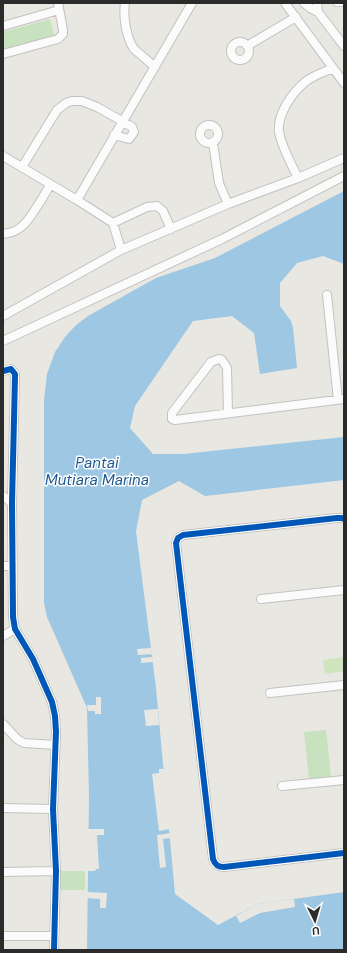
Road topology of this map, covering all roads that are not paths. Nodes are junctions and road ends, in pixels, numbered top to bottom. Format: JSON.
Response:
{"nodes":[{"id":1,"x":125,"y":3,"type":"edge"},
{"id":2,"x":192,"y":3,"type":"edge"},
{"id":3,"x":285,"y":3,"type":"edge"},
{"id":4,"x":304,"y":3,"type":"edge"},
{"id":5,"x":336,"y":4,"type":"dead end"},
{"id":6,"x":344,"y":4,"type":"edge"},
{"id":7,"x":58,"y":6,"type":"edge"},
{"id":8,"x":318,"y":7,"type":"edge"},
{"id":9,"x":296,"y":17,"type":"junction"},
{"id":10,"x":3,"y":26,"type":"edge"},
{"id":11,"x":248,"y":46,"type":"dead end"},
{"id":12,"x":344,"y":46,"type":"edge"},
{"id":13,"x":3,"y":54,"type":"edge"},
{"id":14,"x":155,"y":68,"type":"junction"},
{"id":15,"x":333,"y":68,"type":"junction"},
{"id":16,"x":344,"y":84,"type":"edge"},
{"id":17,"x":122,"y":121,"type":"junction"},
{"id":18,"x":114,"y":135,"type":"junction"},
{"id":19,"x":213,"y":142,"type":"dead end"},
{"id":20,"x":3,"y":156,"type":"edge"},
{"id":21,"x":344,"y":158,"type":"edge"},
{"id":22,"x":22,"y":167,"type":"junction"},
{"id":23,"x":344,"y":176,"type":"edge"},
{"id":24,"x":298,"y":178,"type":"junction"},
{"id":25,"x":50,"y":185,"type":"junction"},
{"id":26,"x":77,"y":200,"type":"junction"},
{"id":27,"x":228,"y":204,"type":"junction"},
{"id":28,"x":112,"y":223,"type":"junction"},
{"id":29,"x":171,"y":228,"type":"junction"},
{"id":30,"x":3,"y":234,"type":"edge"},
{"id":31,"x":121,"y":250,"type":"junction"},
{"id":32,"x":326,"y":295,"type":"dead end"},
{"id":33,"x":3,"y":316,"type":"edge"},
{"id":34,"x":3,"y":341,"type":"edge"},
{"id":35,"x":3,"y":371,"type":"edge"},
{"id":36,"x":341,"y":400,"type":"edge"},
{"id":37,"x":228,"y":413,"type":"junction"},
{"id":38,"x":3,"y":496,"type":"edge"},
{"id":39,"x":12,"y":503,"type":"junction"},
{"id":40,"x":344,"y":519,"type":"edge"},
{"id":41,"x":3,"y":566,"type":"edge"},
{"id":42,"x":13,"y":566,"type":"junction"},
{"id":43,"x":344,"y":590,"type":"edge"},
{"id":44,"x":261,"y":599,"type":"dead end"},
{"id":45,"x":15,"y":630,"type":"junction"},
{"id":46,"x":3,"y":636,"type":"edge"},
{"id":47,"x":344,"y":685,"type":"edge"},
{"id":48,"x":270,"y":693,"type":"dead end"},
{"id":49,"x":3,"y":724,"type":"edge"},
{"id":50,"x":56,"y":745,"type":"junction"},
{"id":51,"x":344,"y":780,"type":"edge"},
{"id":52,"x":282,"y":786,"type":"dead end"},
{"id":53,"x":3,"y":808,"type":"edge"},
{"id":54,"x":53,"y":809,"type":"junction"},
{"id":55,"x":344,"y":853,"type":"edge"},
{"id":56,"x":56,"y":871,"type":"junction"},
{"id":57,"x":3,"y":872,"type":"edge"},
{"id":58,"x":3,"y":936,"type":"edge"},
{"id":59,"x":54,"y":936,"type":"junction"},
{"id":60,"x":54,"y":950,"type":"edge"}],
"edges":[{"from":1,"to":14,"type":"street"},
{"from":2,"to":14,"type":"street"},
{"from":3,"to":9,"type":"street"},
{"from":4,"to":8,"type":"street"},
{"from":5,"to":6,"type":"lane"},
{"from":7,"to":10,"type":"street"},
{"from":7,"to":13,"type":"street"},
{"from":8,"to":12,"type":"street"},
{"from":9,"to":11,"type":"street"},
{"from":9,"to":15,"type":"street"},
{"from":14,"to":17,"type":"street"},
{"from":15,"to":16,"type":"street"},
{"from":15,"to":24,"type":"street"},
{"from":17,"to":18,"type":"street"},
{"from":17,"to":18,"type":"street"},
{"from":17,"to":22,"type":"street"},
{"from":18,"to":26,"type":"street"},
{"from":19,"to":27,"type":"street"},
{"from":20,"to":22,"type":"street"},
{"from":21,"to":24,"type":"street"},
{"from":22,"to":25,"type":"street"},
{"from":23,"to":34,"type":"street"},
{"from":24,"to":27,"type":"street"},
{"from":25,"to":26,"type":"street"},
{"from":25,"to":30,"type":"street"},
{"from":26,"to":28,"type":"street"},
{"from":27,"to":29,"type":"street"},
{"from":28,"to":29,"type":"street"},
{"from":28,"to":31,"type":"street"},
{"from":29,"to":31,"type":"street"},
{"from":31,"to":33,"type":"street"},
{"from":32,"to":36,"type":"street"},
{"from":35,"to":39,"type":"street"},
{"from":36,"to":37,"type":"street"},
{"from":37,"to":37,"type":"street"},
{"from":38,"to":39,"type":"street"},
{"from":39,"to":42,"type":"street"},
{"from":40,"to":55,"type":"street"},
{"from":41,"to":42,"type":"street"},
{"from":42,"to":45,"type":"street"},
{"from":43,"to":44,"type":"street"},
{"from":45,"to":46,"type":"street"},
{"from":45,"to":50,"type":"street"},
{"from":47,"to":48,"type":"street"},
{"from":49,"to":50,"type":"street"},
{"from":50,"to":54,"type":"street"},
{"from":51,"to":52,"type":"street"},
{"from":53,"to":54,"type":"street"},
{"from":54,"to":56,"type":"street"},
{"from":56,"to":57,"type":"street"},
{"from":56,"to":59,"type":"street"},
{"from":58,"to":59,"type":"street"},
{"from":59,"to":60,"type":"street"}]}
